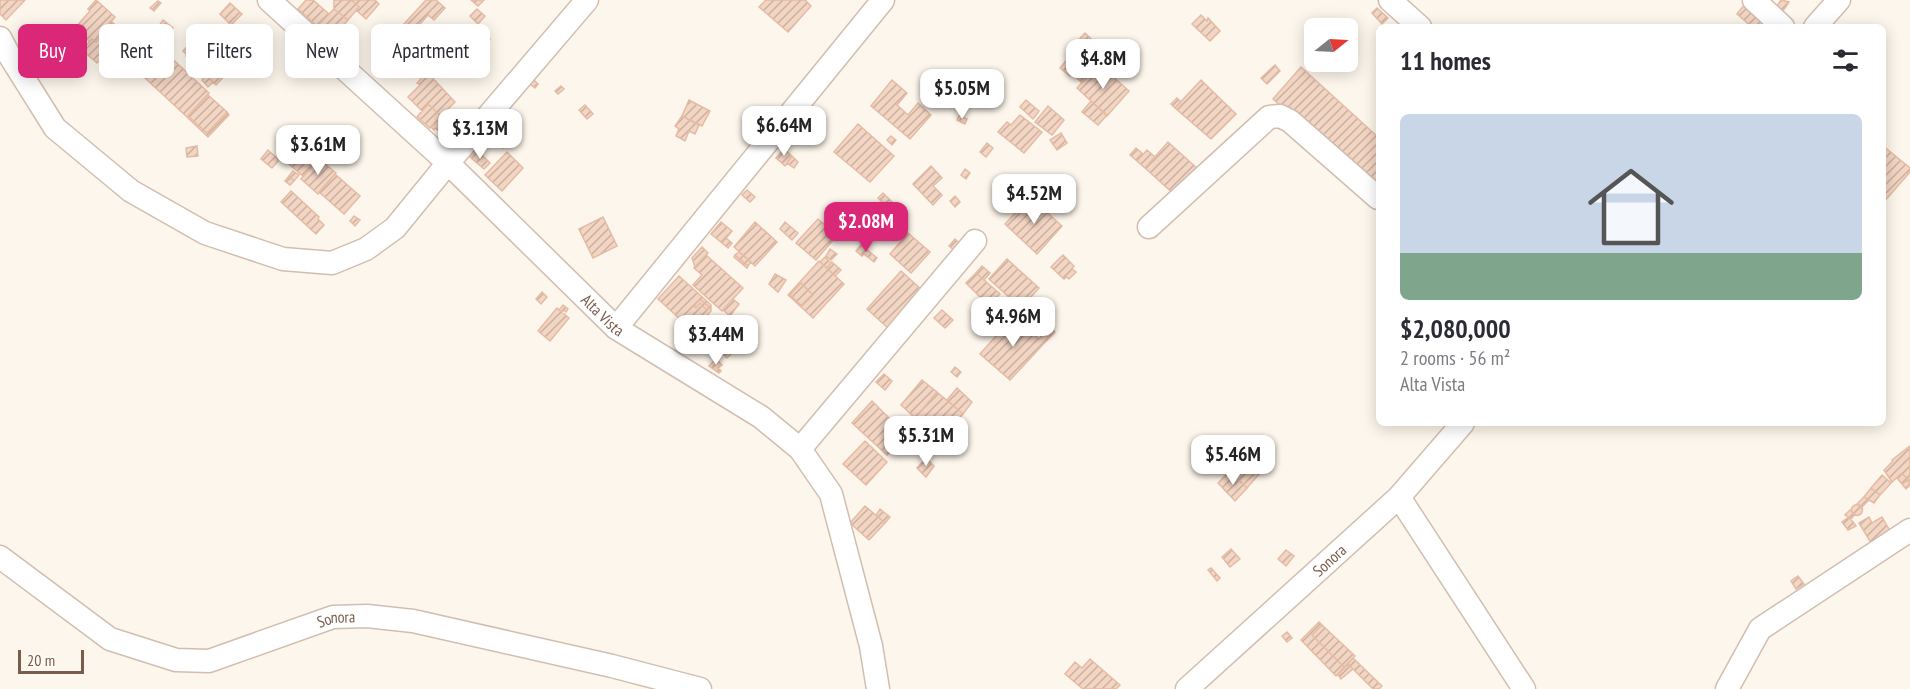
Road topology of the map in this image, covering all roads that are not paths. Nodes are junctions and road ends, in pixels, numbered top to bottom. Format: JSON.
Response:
{"nodes":[{"id":1,"x":587,"y":0,"type":"edge"},
{"id":2,"x":883,"y":0,"type":"edge"},
{"id":3,"x":1390,"y":0,"type":"edge"},
{"id":4,"x":1754,"y":0,"type":"edge"},
{"id":5,"x":1839,"y":0,"type":"edge"},
{"id":6,"x":271,"y":1,"type":"edge"},
{"id":7,"x":1417,"y":24,"type":"edge"},
{"id":8,"x":1781,"y":24,"type":"edge"},
{"id":9,"x":1818,"y":24,"type":"edge"},
{"id":10,"x":0,"y":38,"type":"edge"},
{"id":11,"x":448,"y":163,"type":"junction"},
{"id":12,"x":1376,"y":196,"type":"edge"},
{"id":13,"x":1149,"y":227,"type":"dead end"},
{"id":14,"x":975,"y":241,"type":"dead end"},
{"id":15,"x":616,"y":328,"type":"junction"},
{"id":16,"x":1460,"y":426,"type":"edge"},
{"id":17,"x":800,"y":449,"type":"junction"},
{"id":18,"x":1399,"y":496,"type":"junction"},
{"id":19,"x":1910,"y":530,"type":"edge"},
{"id":20,"x":0,"y":557,"type":"edge"},
{"id":21,"x":700,"y":689,"type":"edge"},
{"id":22,"x":878,"y":689,"type":"edge"},
{"id":23,"x":1187,"y":689,"type":"edge"},
{"id":24,"x":1524,"y":689,"type":"edge"},
{"id":25,"x":1727,"y":689,"type":"edge"}],
"edges":[{"from":1,"to":11,"type":"street"},
{"from":2,"to":15,"type":"street"},
{"from":3,"to":7,"type":"street"},
{"from":4,"to":8,"type":"street"},
{"from":5,"to":9,"type":"street"},
{"from":6,"to":11,"type":"street","name":"Alta Vista"},
{"from":10,"to":11,"type":"street"},
{"from":11,"to":15,"type":"street","name":"Alta Vista"},
{"from":12,"to":13,"type":"street"},
{"from":14,"to":17,"type":"street"},
{"from":15,"to":17,"type":"street","name":"Alta Vista"},
{"from":16,"to":18,"type":"street","name":"Sonora"},
{"from":17,"to":22,"type":"street","name":"Alta Vista"},
{"from":18,"to":23,"type":"street","name":"Sonora"},
{"from":18,"to":24,"type":"street"},
{"from":19,"to":25,"type":"street"},
{"from":20,"to":21,"type":"street","name":"Sonora"}]}
